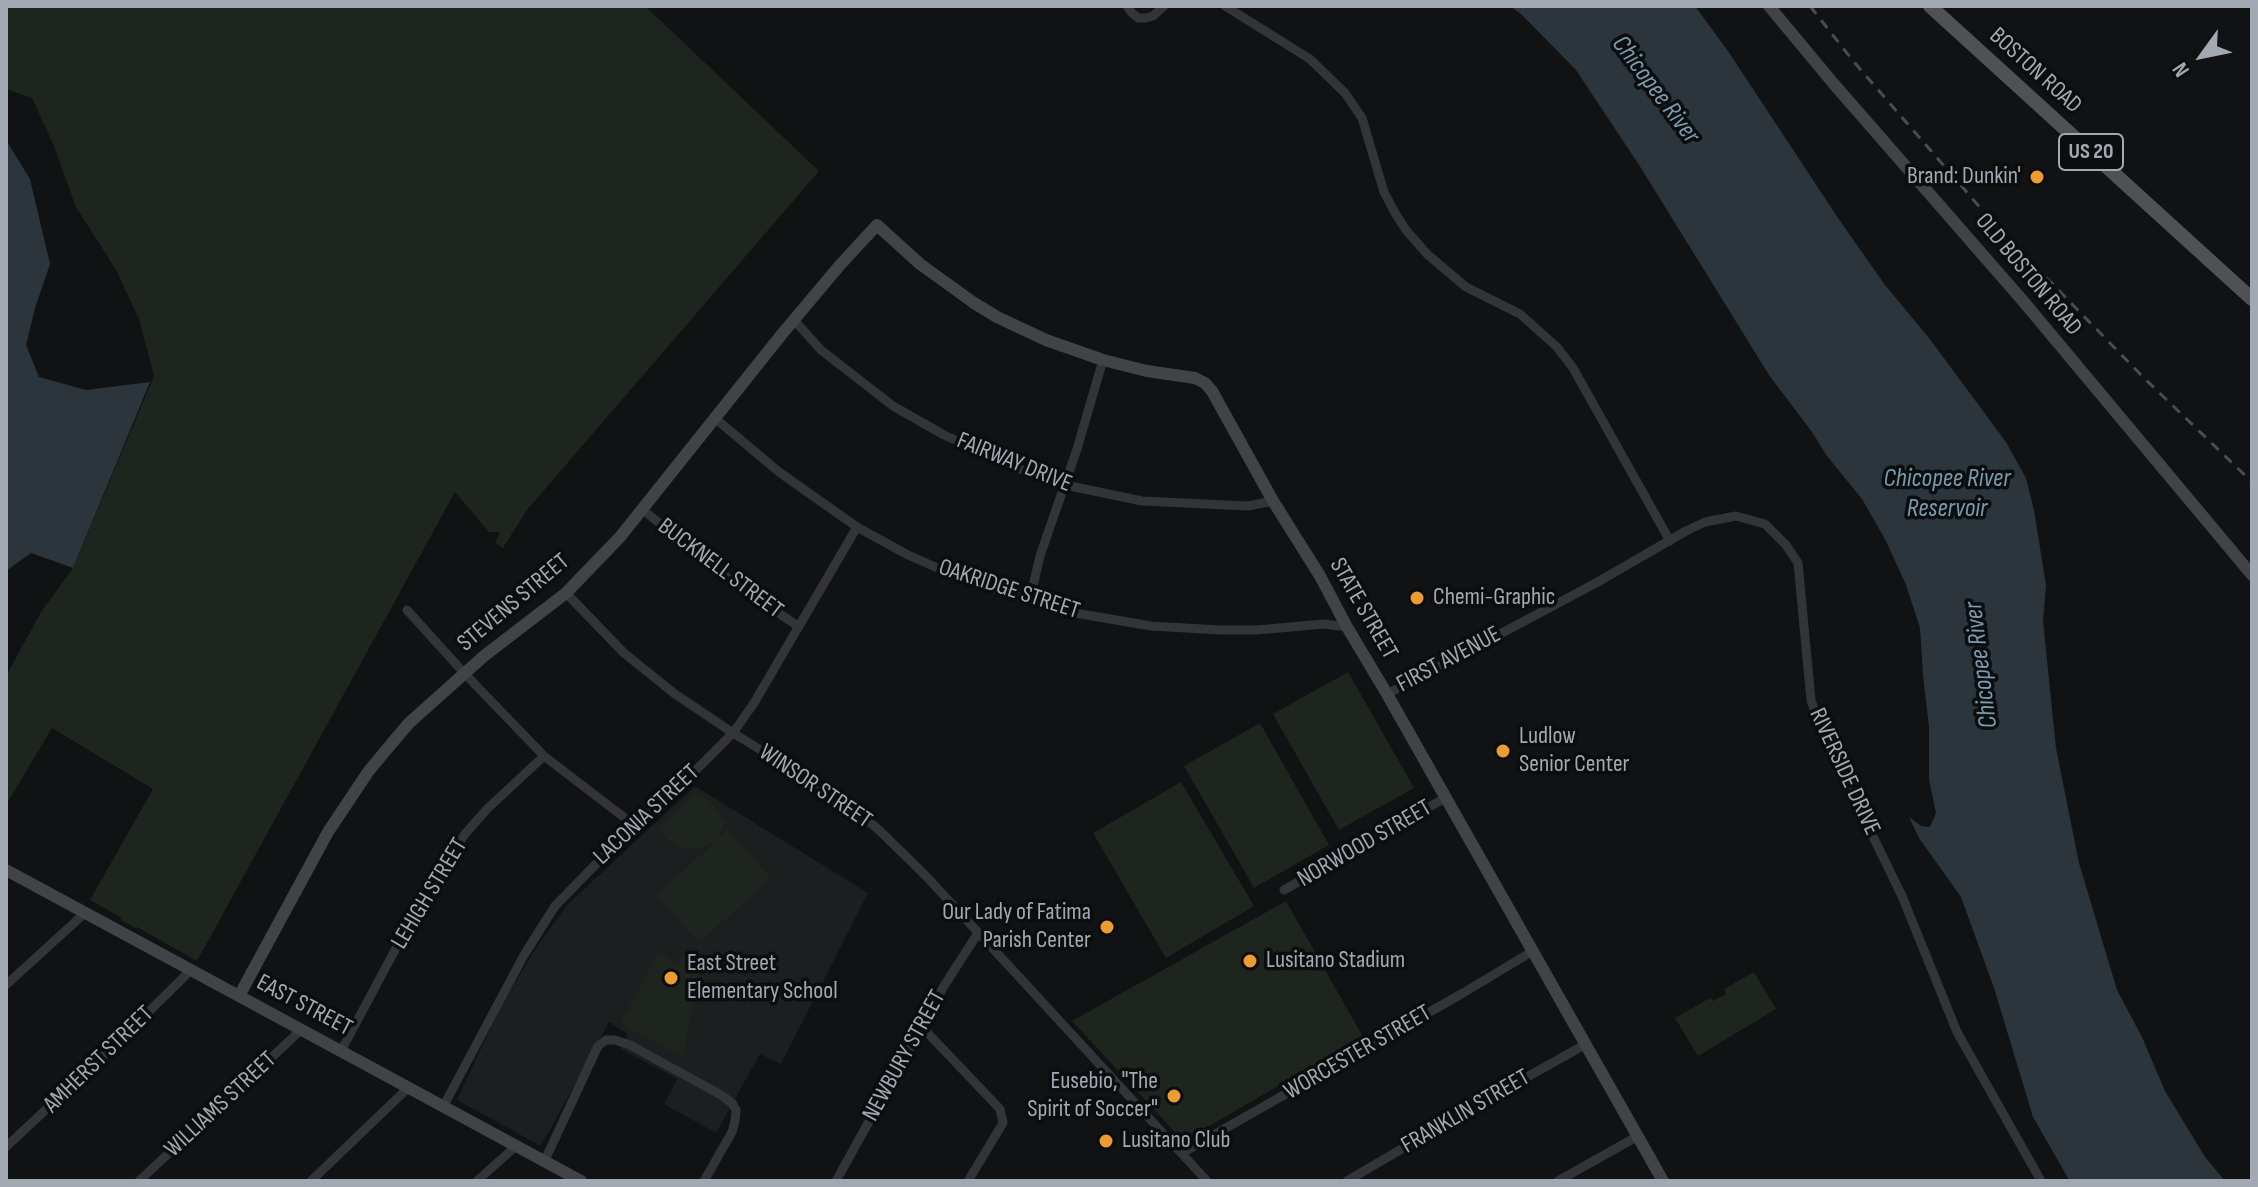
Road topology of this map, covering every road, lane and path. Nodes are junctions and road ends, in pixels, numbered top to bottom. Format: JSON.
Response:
{"nodes":[{"id":1,"x":1127,"y":6,"type":"edge"},
{"id":2,"x":1164,"y":6,"type":"edge"},
{"id":3,"x":1225,"y":6,"type":"edge"},
{"id":4,"x":1769,"y":6,"type":"edge"},
{"id":5,"x":1930,"y":6,"type":"edge"},
{"id":6,"x":877,"y":225,"type":"joint"},
{"id":7,"x":2252,"y":299,"type":"edge"},
{"id":8,"x":794,"y":320,"type":"junction"},
{"id":9,"x":1103,"y":360,"type":"junction"},
{"id":10,"x":716,"y":419,"type":"junction"},
{"id":11,"x":1065,"y":485,"type":"junction"},
{"id":12,"x":1273,"y":501,"type":"junction"},
{"id":13,"x":643,"y":510,"type":"junction"},
{"id":14,"x":857,"y":527,"type":"junction"},
{"id":15,"x":1670,"y":541,"type":"junction"},
{"id":16,"x":2252,"y":575,"type":"edge"},
{"id":17,"x":1596,"y":583,"type":"joint"},
{"id":18,"x":566,"y":593,"type":"junction"},
{"id":19,"x":1030,"y":599,"type":"junction"},
{"id":20,"x":407,"y":610,"type":"dead end"},
{"id":21,"x":798,"y":626,"type":"junction"},
{"id":22,"x":1347,"y":627,"type":"junction"},
{"id":23,"x":465,"y":674,"type":"junction"},
{"id":24,"x":1387,"y":694,"type":"junction"},
{"id":25,"x":733,"y":733,"type":"junction"},
{"id":26,"x":544,"y":756,"type":"junction"},
{"id":27,"x":1445,"y":798,"type":"junction"},
{"id":28,"x":634,"y":825,"type":"junction"},
{"id":29,"x":6,"y":870,"type":"edge"},
{"id":30,"x":1284,"y":890,"type":"dead end"},
{"id":31,"x":86,"y":912,"type":"junction"},
{"id":32,"x":978,"y":933,"type":"junction"},
{"id":33,"x":1533,"y":951,"type":"junction"},
{"id":34,"x":190,"y":971,"type":"junction"},
{"id":35,"x":6,"y":985,"type":"edge"},
{"id":36,"x":239,"y":996,"type":"junction"},
{"id":37,"x":921,"y":1026,"type":"junction"},
{"id":38,"x":302,"y":1029,"type":"junction"},
{"id":39,"x":1586,"y":1044,"type":"junction"},
{"id":40,"x":341,"y":1051,"type":"junction"},
{"id":41,"x":408,"y":1088,"type":"junction"},
{"id":42,"x":443,"y":1107,"type":"junction"},
{"id":43,"x":1638,"y":1136,"type":"junction"},
{"id":44,"x":516,"y":1146,"type":"junction"},
{"id":45,"x":6,"y":1147,"type":"edge"},
{"id":46,"x":1182,"y":1153,"type":"junction"},
{"id":47,"x":545,"y":1160,"type":"junction"},
{"id":48,"x":139,"y":1181,"type":"edge"},
{"id":49,"x":311,"y":1181,"type":"edge"},
{"id":50,"x":477,"y":1181,"type":"edge"},
{"id":51,"x":581,"y":1181,"type":"edge"},
{"id":52,"x":704,"y":1181,"type":"edge"},
{"id":53,"x":836,"y":1181,"type":"edge"},
{"id":54,"x":968,"y":1181,"type":"edge"},
{"id":55,"x":1207,"y":1181,"type":"edge"},
{"id":56,"x":1347,"y":1181,"type":"edge"},
{"id":57,"x":1558,"y":1181,"type":"edge"},
{"id":58,"x":1663,"y":1181,"type":"edge"},
{"id":59,"x":2041,"y":1181,"type":"edge"}],
"edges":[{"from":1,"to":2,"type":"street"},
{"from":3,"to":15,"type":"street"},
{"from":4,"to":16,"type":"street","name":"OLD BOSTON ROAD"},
{"from":5,"to":7,"type":"main road","name":"BOSTON ROAD","number":"US 20"},
{"from":6,"to":8,"type":"street","name":"STEVENS STREET"},
{"from":6,"to":9,"type":"street","name":"STATE STREET"},
{"from":8,"to":10,"type":"street","name":"STEVENS STREET"},
{"from":8,"to":11,"type":"street","name":"FAIRWAY DRIVE"},
{"from":9,"to":11,"type":"street"},
{"from":9,"to":12,"type":"street","name":"STATE STREET"},
{"from":10,"to":13,"type":"street","name":"STEVENS STREET"},
{"from":10,"to":14,"type":"street","name":"OAKRIDGE STREET"},
{"from":11,"to":12,"type":"street","name":"FAIRWAY DRIVE"},
{"from":11,"to":19,"type":"street"},
{"from":12,"to":22,"type":"street","name":"STATE STREET"},
{"from":13,"to":18,"type":"street","name":"STEVENS STREET"},
{"from":13,"to":21,"type":"street","name":"BUCKNELL STREET"},
{"from":14,"to":19,"type":"street","name":"OAKRIDGE STREET"},
{"from":14,"to":21,"type":"street","name":"LACONIA STREET"},
{"from":15,"to":17,"type":"street","name":"RIVERSIDE DRIVE"},
{"from":15,"to":59,"type":"street","name":"RIVERSIDE DRIVE"},
{"from":17,"to":24,"type":"street","name":"FIRST AVENUE"},
{"from":18,"to":23,"type":"street","name":"STEVENS STREET"},
{"from":18,"to":25,"type":"street","name":"WINSOR STREET"},
{"from":19,"to":22,"type":"street","name":"OAKRIDGE STREET"},
{"from":20,"to":23,"type":"street"},
{"from":21,"to":25,"type":"street","name":"LACONIA STREET"},
{"from":22,"to":24,"type":"street","name":"STATE STREET"},
{"from":23,"to":26,"type":"street"},
{"from":23,"to":36,"type":"street","name":"STEVENS STREET"},
{"from":24,"to":27,"type":"street","name":"STATE STREET"},
{"from":25,"to":28,"type":"street","name":"LACONIA STREET"},
{"from":25,"to":32,"type":"street","name":"WINSOR STREET"},
{"from":26,"to":28,"type":"street"},
{"from":26,"to":40,"type":"street","name":"LEHIGH STREET"},
{"from":27,"to":30,"type":"street","name":"NORWOOD STREET"},
{"from":27,"to":33,"type":"street","name":"STATE STREET"},
{"from":28,"to":42,"type":"street","name":"LACONIA STREET"},
{"from":29,"to":31,"type":"street","name":"EAST STREET"},
{"from":31,"to":34,"type":"street","name":"EAST STREET"},
{"from":31,"to":35,"type":"street"},
{"from":32,"to":37,"type":"street","name":"NEWBURY STREET"},
{"from":32,"to":46,"type":"street","name":"WINSOR STREET"},
{"from":33,"to":39,"type":"street","name":"STATE STREET"},
{"from":33,"to":46,"type":"street","name":"WORCESTER STREET"},
{"from":34,"to":36,"type":"street","name":"EAST STREET"},
{"from":34,"to":45,"type":"street","name":"AMHERST STREET"},
{"from":36,"to":38,"type":"street","name":"EAST STREET"},
{"from":37,"to":53,"type":"street","name":"NEWBURY STREET"},
{"from":37,"to":54,"type":"street"},
{"from":38,"to":40,"type":"street","name":"EAST STREET"},
{"from":38,"to":48,"type":"street","name":"WILLIAMS STREET"},
{"from":39,"to":43,"type":"street","name":"STATE STREET"},
{"from":39,"to":56,"type":"street","name":"FRANKLIN STREET"},
{"from":40,"to":41,"type":"street","name":"EAST STREET"},
{"from":41,"to":42,"type":"street","name":"EAST STREET"},
{"from":41,"to":49,"type":"street"},
{"from":42,"to":44,"type":"street","name":"EAST STREET"},
{"from":43,"to":57,"type":"street"},
{"from":43,"to":58,"type":"street","name":"STATE STREET"},
{"from":44,"to":47,"type":"street","name":"EAST STREET"},
{"from":44,"to":50,"type":"street"},
{"from":46,"to":55,"type":"street","name":"WINSOR STREET"},
{"from":47,"to":51,"type":"street","name":"EAST STREET"},
{"from":47,"to":52,"type":"street"}]}
